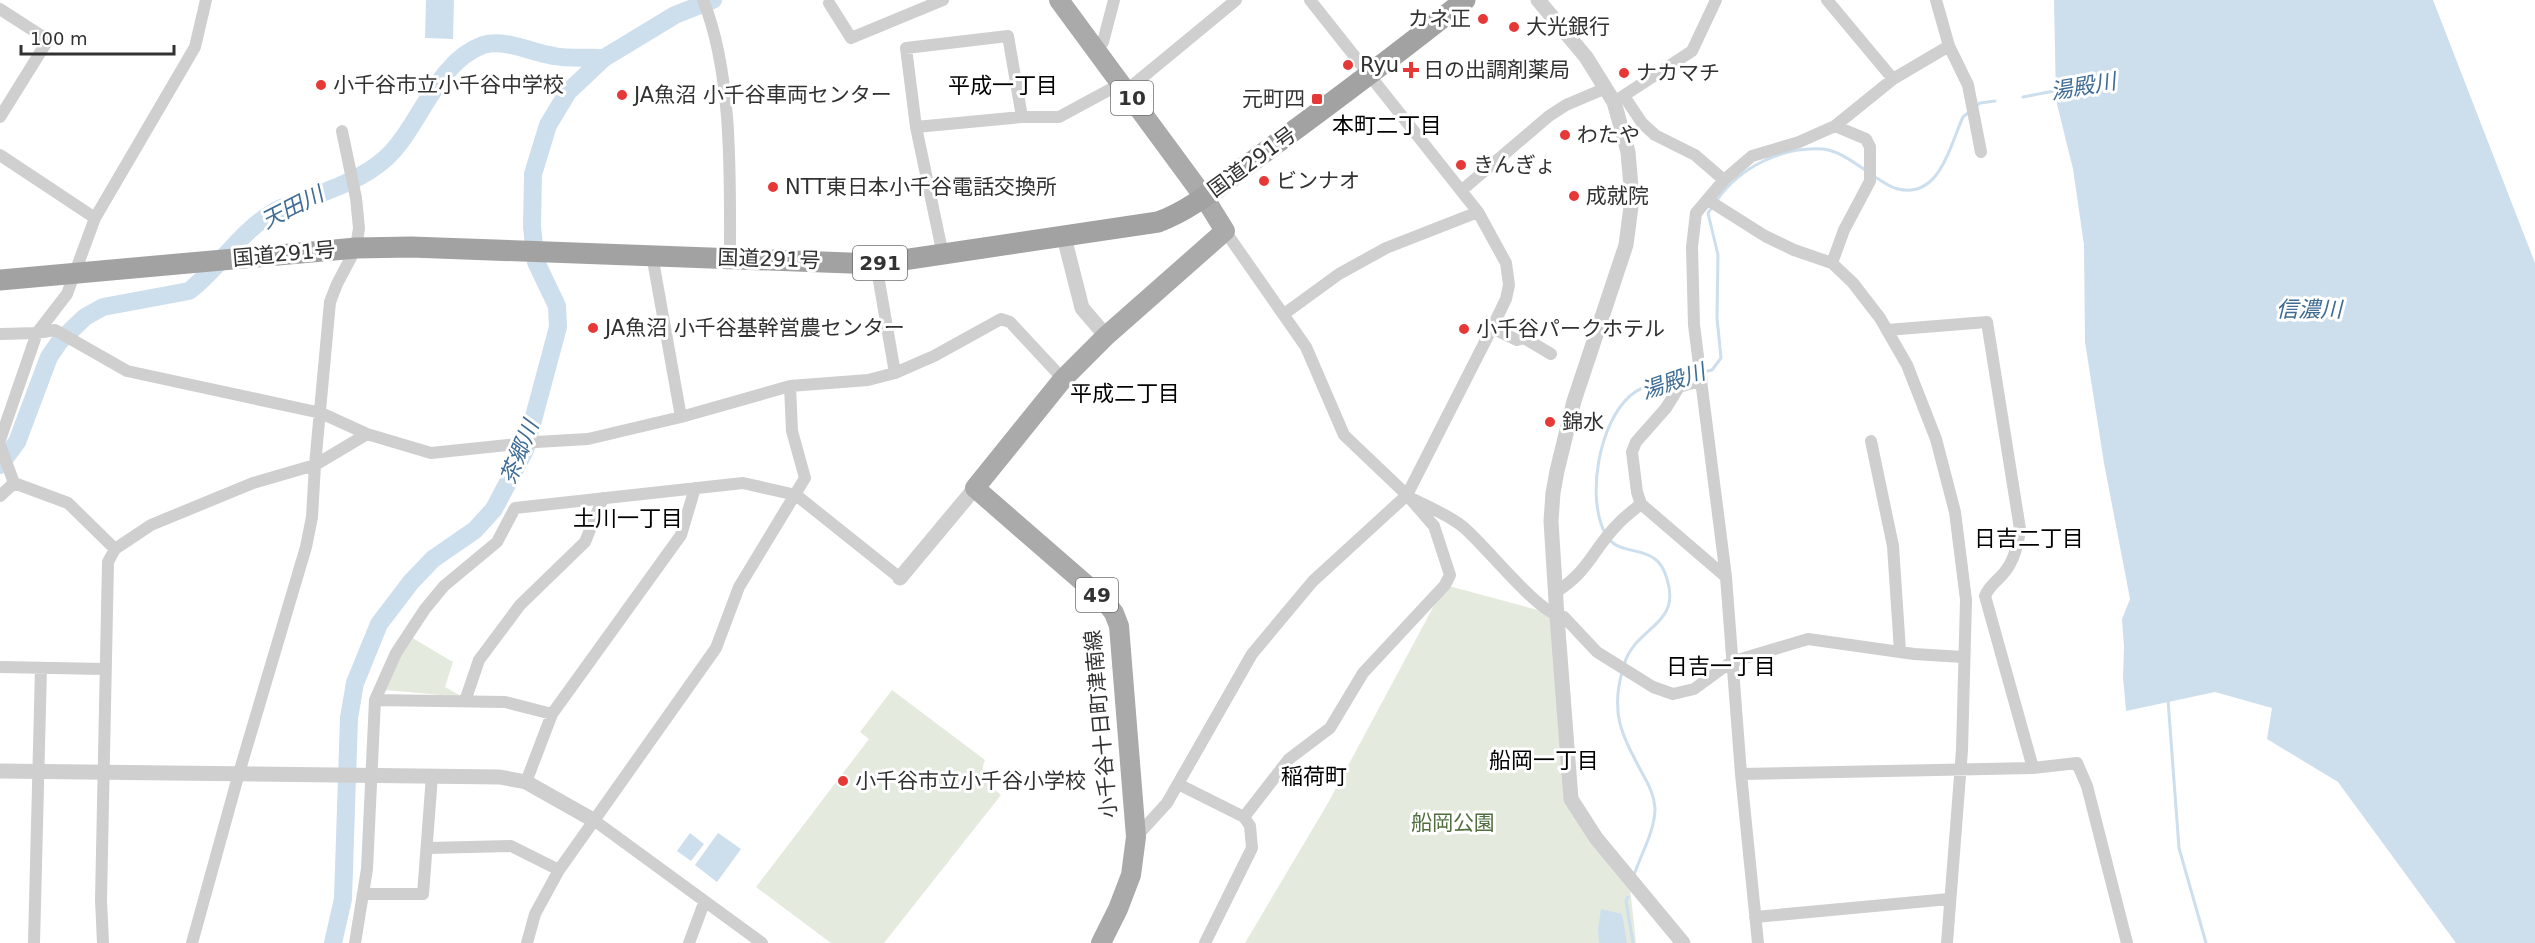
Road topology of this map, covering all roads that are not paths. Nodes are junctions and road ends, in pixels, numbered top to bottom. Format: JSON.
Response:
{"nodes":[{"id":1,"x":206,"y":0,"type":"edge"},
{"id":2,"x":703,"y":0,"type":"edge"},
{"id":3,"x":943,"y":0,"type":"edge"},
{"id":4,"x":1059,"y":0,"type":"edge"},
{"id":5,"x":1114,"y":0,"type":"edge"},
{"id":6,"x":1236,"y":0,"type":"edge"},
{"id":7,"x":1310,"y":0,"type":"edge"},
{"id":8,"x":1465,"y":0,"type":"edge"},
{"id":9,"x":1538,"y":0,"type":"edge"},
{"id":10,"x":1716,"y":0,"type":"edge"},
{"id":11,"x":1827,"y":0,"type":"edge"},
{"id":12,"x":1936,"y":0,"type":"edge"},
{"id":13,"x":829,"y":3,"type":"dead end"},
{"id":14,"x":0,"y":9,"type":"edge"},
{"id":15,"x":1949,"y":46,"type":"junction"},
{"id":16,"x":1096,"y":51,"type":"junction"},
{"id":17,"x":1370,"y":75,"type":"junction"},
{"id":18,"x":1893,"y":79,"type":"junction"},
{"id":19,"x":1124,"y":87,"type":"junction"},
{"id":20,"x":1606,"y":88,"type":"junction"},
{"id":21,"x":1619,"y":99,"type":"junction"},
{"id":22,"x":0,"y":117,"type":"edge"},
{"id":23,"x":1022,"y":117,"type":"junction"},
{"id":24,"x":1835,"y":126,"type":"junction"},
{"id":25,"x":915,"y":127,"type":"junction"},
{"id":26,"x":342,"y":131,"type":"dead end"},
{"id":27,"x":1981,"y":152,"type":"dead end"},
{"id":28,"x":0,"y":155,"type":"edge"},
{"id":29,"x":1724,"y":180,"type":"junction"},
{"id":30,"x":1462,"y":190,"type":"junction"},
{"id":31,"x":1204,"y":197,"type":"junction"},
{"id":32,"x":1712,"y":202,"type":"junction"},
{"id":33,"x":1479,"y":212,"type":"junction"},
{"id":34,"x":94,"y":218,"type":"junction"},
{"id":35,"x":1225,"y":231,"type":"junction"},
{"id":36,"x":1064,"y":237,"type":"junction"},
{"id":37,"x":356,"y":248,"type":"junction"},
{"id":38,"x":652,"y":255,"type":"junction"},
{"id":39,"x":943,"y":255,"type":"junction"},
{"id":40,"x":730,"y":258,"type":"junction"},
{"id":41,"x":1832,"y":263,"type":"junction"},
{"id":42,"x":876,"y":264,"type":"junction"},
{"id":43,"x":74,"y":275,"type":"junction"},
{"id":44,"x":0,"y":280,"type":"edge"},
{"id":45,"x":1284,"y":314,"type":"junction"},
{"id":46,"x":1492,"y":328,"type":"junction"},
{"id":47,"x":1887,"y":330,"type":"junction"},
{"id":48,"x":37,"y":333,"type":"junction"},
{"id":49,"x":0,"y":334,"type":"edge"},
{"id":50,"x":1106,"y":336,"type":"junction"},
{"id":51,"x":1551,"y":354,"type":"dead end"},
{"id":52,"x":895,"y":374,"type":"junction"},
{"id":53,"x":1701,"y":375,"type":"junction"},
{"id":54,"x":1063,"y":379,"type":"junction"},
{"id":55,"x":790,"y":386,"type":"junction"},
{"id":56,"x":321,"y":413,"type":"junction"},
{"id":57,"x":681,"y":417,"type":"junction"},
{"id":58,"x":367,"y":434,"type":"junction"},
{"id":59,"x":1871,"y":441,"type":"dead end"},
{"id":60,"x":0,"y":442,"type":"edge"},
{"id":61,"x":315,"y":465,"type":"junction"},
{"id":62,"x":14,"y":483,"type":"junction"},
{"id":63,"x":695,"y":488,"type":"junction"},
{"id":64,"x":975,"y":488,"type":"junction"},
{"id":65,"x":796,"y":495,"type":"junction"},
{"id":66,"x":1407,"y":495,"type":"junction"},
{"id":67,"x":0,"y":496,"type":"edge"},
{"id":68,"x":603,"y":498,"type":"junction"},
{"id":69,"x":1641,"y":504,"type":"junction"},
{"id":70,"x":115,"y":549,"type":"junction"},
{"id":71,"x":900,"y":578,"type":"joint"},
{"id":72,"x":1726,"y":578,"type":"junction"},
{"id":73,"x":1556,"y":592,"type":"junction"},
{"id":74,"x":1984,"y":596,"type":"junction"},
{"id":75,"x":1966,"y":600,"type":"junction"},
{"id":76,"x":1557,"y":617,"type":"junction"},
{"id":77,"x":1900,"y":651,"type":"junction"},
{"id":78,"x":1963,"y":657,"type":"junction"},
{"id":79,"x":1731,"y":662,"type":"junction"},
{"id":80,"x":0,"y":668,"type":"edge"},
{"id":81,"x":41,"y":668,"type":"junction"},
{"id":82,"x":105,"y":669,"type":"junction"},
{"id":83,"x":375,"y":700,"type":"junction"},
{"id":84,"x":465,"y":701,"type":"junction"},
{"id":85,"x":552,"y":714,"type":"junction"},
{"id":86,"x":2033,"y":768,"type":"junction"},
{"id":87,"x":1961,"y":769,"type":"junction"},
{"id":88,"x":0,"y":771,"type":"edge"},
{"id":89,"x":39,"y":771,"type":"junction"},
{"id":90,"x":105,"y":772,"type":"junction"},
{"id":91,"x":239,"y":773,"type":"junction"},
{"id":92,"x":370,"y":774,"type":"junction"},
{"id":93,"x":1741,"y":774,"type":"junction"},
{"id":94,"x":432,"y":776,"type":"junction"},
{"id":95,"x":526,"y":782,"type":"junction"},
{"id":96,"x":1178,"y":784,"type":"junction"},
{"id":97,"x":1244,"y":817,"type":"junction"},
{"id":98,"x":595,"y":821,"type":"junction"},
{"id":99,"x":1136,"y":837,"type":"junction"},
{"id":100,"x":428,"y":848,"type":"junction"},
{"id":101,"x":559,"y":870,"type":"junction"},
{"id":102,"x":363,"y":894,"type":"junction"},
{"id":103,"x":1949,"y":898,"type":"junction"},
{"id":104,"x":704,"y":903,"type":"junction"},
{"id":105,"x":1755,"y":917,"type":"junction"},
{"id":106,"x":1207,"y":942,"type":"edge"},
{"id":107,"x":34,"y":943,"type":"edge"},
{"id":108,"x":103,"y":943,"type":"edge"},
{"id":109,"x":192,"y":943,"type":"edge"},
{"id":110,"x":355,"y":943,"type":"edge"},
{"id":111,"x":527,"y":943,"type":"edge"},
{"id":112,"x":689,"y":943,"type":"edge"},
{"id":113,"x":762,"y":943,"type":"edge"},
{"id":114,"x":1101,"y":943,"type":"edge"},
{"id":115,"x":1683,"y":943,"type":"edge"},
{"id":116,"x":1758,"y":943,"type":"edge"},
{"id":117,"x":1947,"y":943,"type":"edge"},
{"id":118,"x":2127,"y":943,"type":"edge"}],
"edges":[{"from":1,"to":34,"type":"street"},
{"from":2,"to":40,"type":"street"},
{"from":3,"to":13,"type":"street"},
{"from":4,"to":16,"type":"main road","number":"10"},
{"from":5,"to":16,"type":"street"},
{"from":6,"to":19,"type":"street"},
{"from":7,"to":17,"type":"street"},
{"from":8,"to":17,"type":"highway","name":"国道291号","number":"291"},
{"from":9,"to":20,"type":"street"},
{"from":10,"to":21,"type":"street"},
{"from":11,"to":18,"type":"street"},
{"from":12,"to":15,"type":"street"},
{"from":14,"to":22,"type":"street"},
{"from":15,"to":18,"type":"street"},
{"from":15,"to":27,"type":"street"},
{"from":16,"to":19,"type":"main road","number":"10"},
{"from":17,"to":30,"type":"street"},
{"from":17,"to":31,"type":"highway","name":"国道291号","number":"291"},
{"from":18,"to":24,"type":"street"},
{"from":19,"to":23,"type":"street"},
{"from":19,"to":31,"type":"main road","number":"10"},
{"from":20,"to":21,"type":"street"},
{"from":20,"to":30,"type":"street"},
{"from":21,"to":29,"type":"street"},
{"from":21,"to":73,"type":"street"},
{"from":23,"to":25,"type":"street"},
{"from":23,"to":25,"type":"street"},
{"from":24,"to":29,"type":"street"},
{"from":24,"to":41,"type":"street"},
{"from":25,"to":39,"type":"street"},
{"from":26,"to":37,"type":"street"},
{"from":28,"to":34,"type":"street"},
{"from":29,"to":32,"type":"street"},
{"from":30,"to":33,"type":"street"},
{"from":31,"to":35,"type":"main road"},
{"from":31,"to":36,"type":"highway","name":"国道291号","number":"291"},
{"from":32,"to":41,"type":"street"},
{"from":32,"to":53,"type":"street"},
{"from":33,"to":45,"type":"street"},
{"from":33,"to":46,"type":"street"},
{"from":34,"to":43,"type":"street"},
{"from":35,"to":45,"type":"street"},
{"from":35,"to":50,"type":"main road"},
{"from":36,"to":39,"type":"highway","name":"国道291号","number":"291"},
{"from":36,"to":50,"type":"street"},
{"from":37,"to":38,"type":"highway","name":"国道291号","number":"291"},
{"from":37,"to":43,"type":"highway","name":"国道291号","number":"291"},
{"from":37,"to":56,"type":"street"},
{"from":38,"to":40,"type":"highway","name":"国道291号","number":"291"},
{"from":38,"to":57,"type":"street"},
{"from":39,"to":42,"type":"highway","name":"国道291号","number":"291"},
{"from":40,"to":42,"type":"highway","name":"国道291号","number":"291"},
{"from":41,"to":47,"type":"street"},
{"from":42,"to":52,"type":"street"},
{"from":43,"to":44,"type":"highway","name":"国道291号","number":"291"},
{"from":43,"to":48,"type":"street"},
{"from":45,"to":66,"type":"street"},
{"from":46,"to":51,"type":"street"},
{"from":46,"to":66,"type":"street"},
{"from":47,"to":74,"type":"street"},
{"from":47,"to":75,"type":"street"},
{"from":48,"to":49,"type":"street"},
{"from":48,"to":56,"type":"street"},
{"from":48,"to":60,"type":"street"},
{"from":50,"to":54,"type":"main road"},
{"from":52,"to":54,"type":"street"},
{"from":52,"to":55,"type":"street"},
{"from":53,"to":69,"type":"street"},
{"from":53,"to":72,"type":"street"},
{"from":54,"to":64,"type":"main road"},
{"from":55,"to":57,"type":"street"},
{"from":55,"to":65,"type":"street"},
{"from":56,"to":58,"type":"street"},
{"from":56,"to":61,"type":"street"},
{"from":57,"to":58,"type":"street"},
{"from":58,"to":61,"type":"street"},
{"from":59,"to":77,"type":"street"},
{"from":60,"to":62,"type":"street"},
{"from":61,"to":70,"type":"street"},
{"from":61,"to":91,"type":"street"},
{"from":62,"to":67,"type":"street"},
{"from":62,"to":70,"type":"street"},
{"from":63,"to":65,"type":"street"},
{"from":63,"to":68,"type":"street"},
{"from":63,"to":85,"type":"street"},
{"from":64,"to":71,"type":"street"},
{"from":64,"to":99,"type":"main road","name":"小千谷十日町津南線","number":"49"},
{"from":65,"to":71,"type":"street"},
{"from":65,"to":98,"type":"street"},
{"from":66,"to":76,"type":"street"},
{"from":66,"to":96,"type":"street"},
{"from":66,"to":97,"type":"street"},
{"from":68,"to":83,"type":"street"},
{"from":68,"to":84,"type":"street"},
{"from":69,"to":72,"type":"street"},
{"from":69,"to":73,"type":"street"},
{"from":70,"to":82,"type":"street"},
{"from":72,"to":79,"type":"street"},
{"from":73,"to":76,"type":"street"},
{"from":74,"to":75,"type":"street"},
{"from":74,"to":86,"type":"street"},
{"from":75,"to":78,"type":"street"},
{"from":76,"to":79,"type":"street"},
{"from":76,"to":115,"type":"street"},
{"from":77,"to":78,"type":"street"},
{"from":77,"to":79,"type":"street"},
{"from":78,"to":87,"type":"street"},
{"from":79,"to":93,"type":"street"},
{"from":80,"to":81,"type":"street"},
{"from":81,"to":82,"type":"street"},
{"from":81,"to":89,"type":"street"},
{"from":82,"to":90,"type":"street"},
{"from":83,"to":84,"type":"street"},
{"from":83,"to":92,"type":"street"},
{"from":84,"to":85,"type":"street"},
{"from":85,"to":95,"type":"street"},
{"from":86,"to":87,"type":"street"},
{"from":86,"to":118,"type":"street"},
{"from":87,"to":93,"type":"street"},
{"from":87,"to":103,"type":"street"},
{"from":88,"to":89,"type":"street"},
{"from":89,"to":90,"type":"street"},
{"from":89,"to":107,"type":"street"},
{"from":90,"to":91,"type":"street"},
{"from":90,"to":108,"type":"street"},
{"from":91,"to":92,"type":"street"},
{"from":91,"to":109,"type":"street"},
{"from":92,"to":94,"type":"street"},
{"from":92,"to":102,"type":"street"},
{"from":93,"to":105,"type":"street"},
{"from":94,"to":95,"type":"street"},
{"from":94,"to":100,"type":"street"},
{"from":95,"to":98,"type":"street"},
{"from":96,"to":97,"type":"street"},
{"from":96,"to":99,"type":"street"},
{"from":97,"to":106,"type":"street"},
{"from":98,"to":101,"type":"street"},
{"from":98,"to":104,"type":"street"},
{"from":99,"to":114,"type":"main road","name":"小千谷十日町津南線","number":"49"},
{"from":100,"to":101,"type":"street"},
{"from":100,"to":102,"type":"street"},
{"from":101,"to":111,"type":"street"},
{"from":102,"to":110,"type":"street"},
{"from":103,"to":105,"type":"street"},
{"from":103,"to":117,"type":"street"},
{"from":104,"to":112,"type":"street"},
{"from":104,"to":113,"type":"street"},
{"from":105,"to":116,"type":"street"}]}
